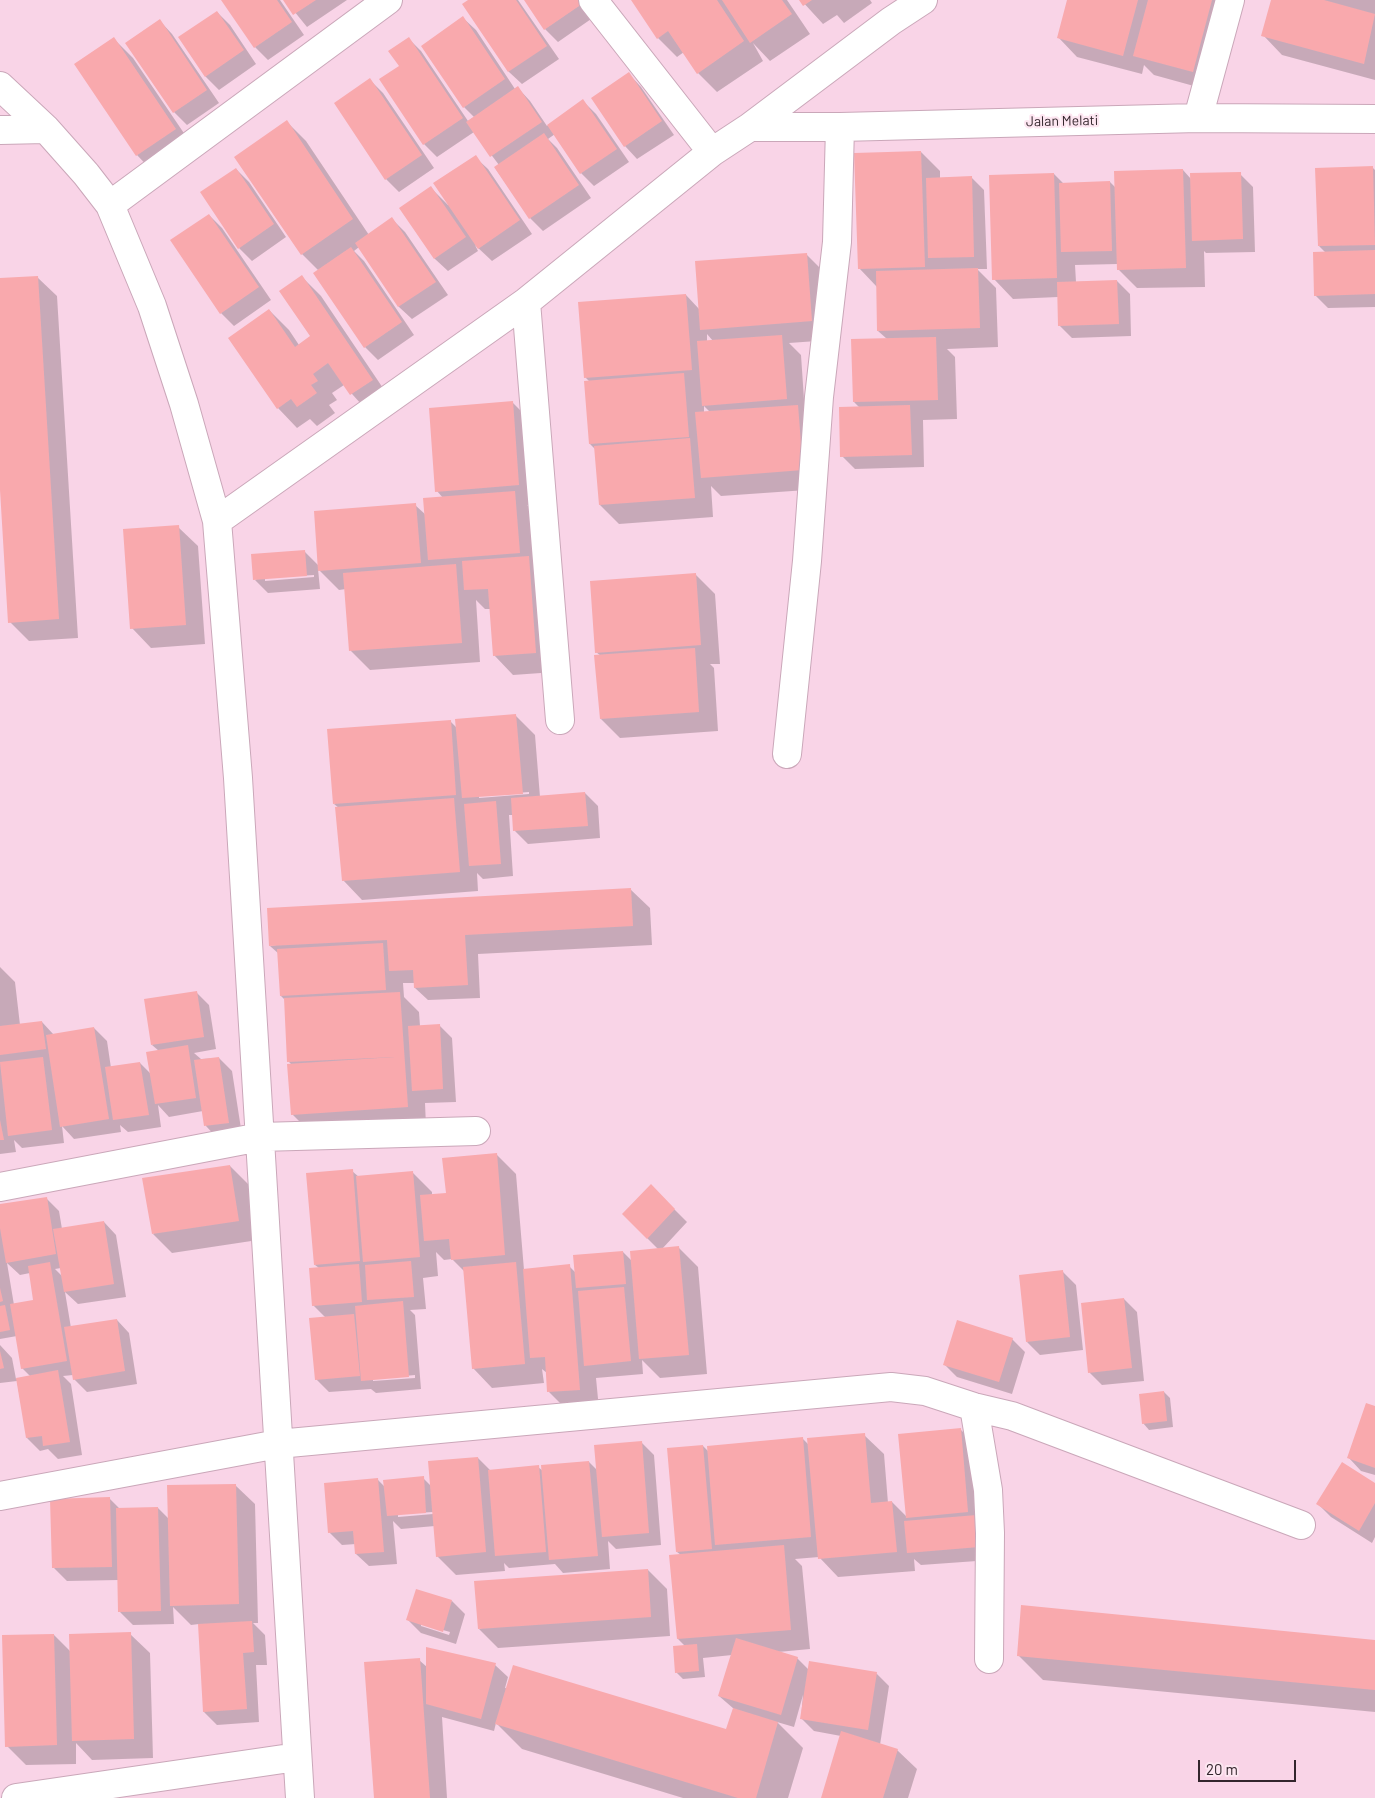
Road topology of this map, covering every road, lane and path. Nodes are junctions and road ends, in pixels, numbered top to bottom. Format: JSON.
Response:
{"nodes":[{"id":1,"x":388,"y":0,"type":"edge"},
{"id":2,"x":593,"y":0,"type":"edge"},
{"id":3,"x":923,"y":0,"type":"edge"},
{"id":4,"x":1230,"y":0,"type":"edge"},
{"id":5,"x":0,"y":86,"type":"edge"},
{"id":6,"x":1198,"y":118,"type":"junction"},
{"id":7,"x":1375,"y":119,"type":"edge"},
{"id":8,"x":750,"y":127,"type":"junction"},
{"id":9,"x":840,"y":127,"type":"junction"},
{"id":10,"x":46,"y":128,"type":"junction"},
{"id":11,"x":0,"y":130,"type":"edge"},
{"id":12,"x":712,"y":152,"type":"junction"},
{"id":13,"x":110,"y":206,"type":"junction"},
{"id":14,"x":526,"y":302,"type":"junction"},
{"id":15,"x":217,"y":521,"type":"junction"},
{"id":16,"x":560,"y":720,"type":"dead end"},
{"id":17,"x":787,"y":754,"type":"dead end"},
{"id":18,"x":476,"y":1131,"type":"dead end"},
{"id":19,"x":260,"y":1138,"type":"junction"},
{"id":20,"x":0,"y":1187,"type":"edge"},
{"id":21,"x":974,"y":1407,"type":"junction"},
{"id":22,"x":278,"y":1444,"type":"junction"},
{"id":23,"x":0,"y":1496,"type":"edge"},
{"id":24,"x":1301,"y":1525,"type":"dead end"},
{"id":25,"x":989,"y":1658,"type":"dead end"},
{"id":26,"x":297,"y":1758,"type":"junction"},
{"id":27,"x":16,"y":1798,"type":"edge"},
{"id":28,"x":300,"y":1798,"type":"edge"}],
"edges":[{"from":1,"to":13,"type":"street"},
{"from":2,"to":12,"type":"street"},
{"from":3,"to":8,"type":"street"},
{"from":4,"to":6,"type":"street"},
{"from":5,"to":10,"type":"street"},
{"from":6,"to":7,"type":"street","name":"Jalan Melati"},
{"from":6,"to":9,"type":"street","name":"Jalan Melati"},
{"from":8,"to":9,"type":"street","name":"Jalan Melati"},
{"from":8,"to":12,"type":"street"},
{"from":9,"to":17,"type":"street"},
{"from":10,"to":11,"type":"street"},
{"from":10,"to":13,"type":"street"},
{"from":12,"to":14,"type":"street"},
{"from":13,"to":15,"type":"street"},
{"from":14,"to":15,"type":"street"},
{"from":14,"to":16,"type":"street"},
{"from":15,"to":19,"type":"street"},
{"from":18,"to":19,"type":"street"},
{"from":19,"to":20,"type":"street"},
{"from":19,"to":22,"type":"street"},
{"from":21,"to":22,"type":"street"},
{"from":21,"to":24,"type":"street"},
{"from":21,"to":25,"type":"street"},
{"from":22,"to":23,"type":"street"},
{"from":22,"to":26,"type":"street"},
{"from":26,"to":27,"type":"street"},
{"from":26,"to":28,"type":"street"}]}
